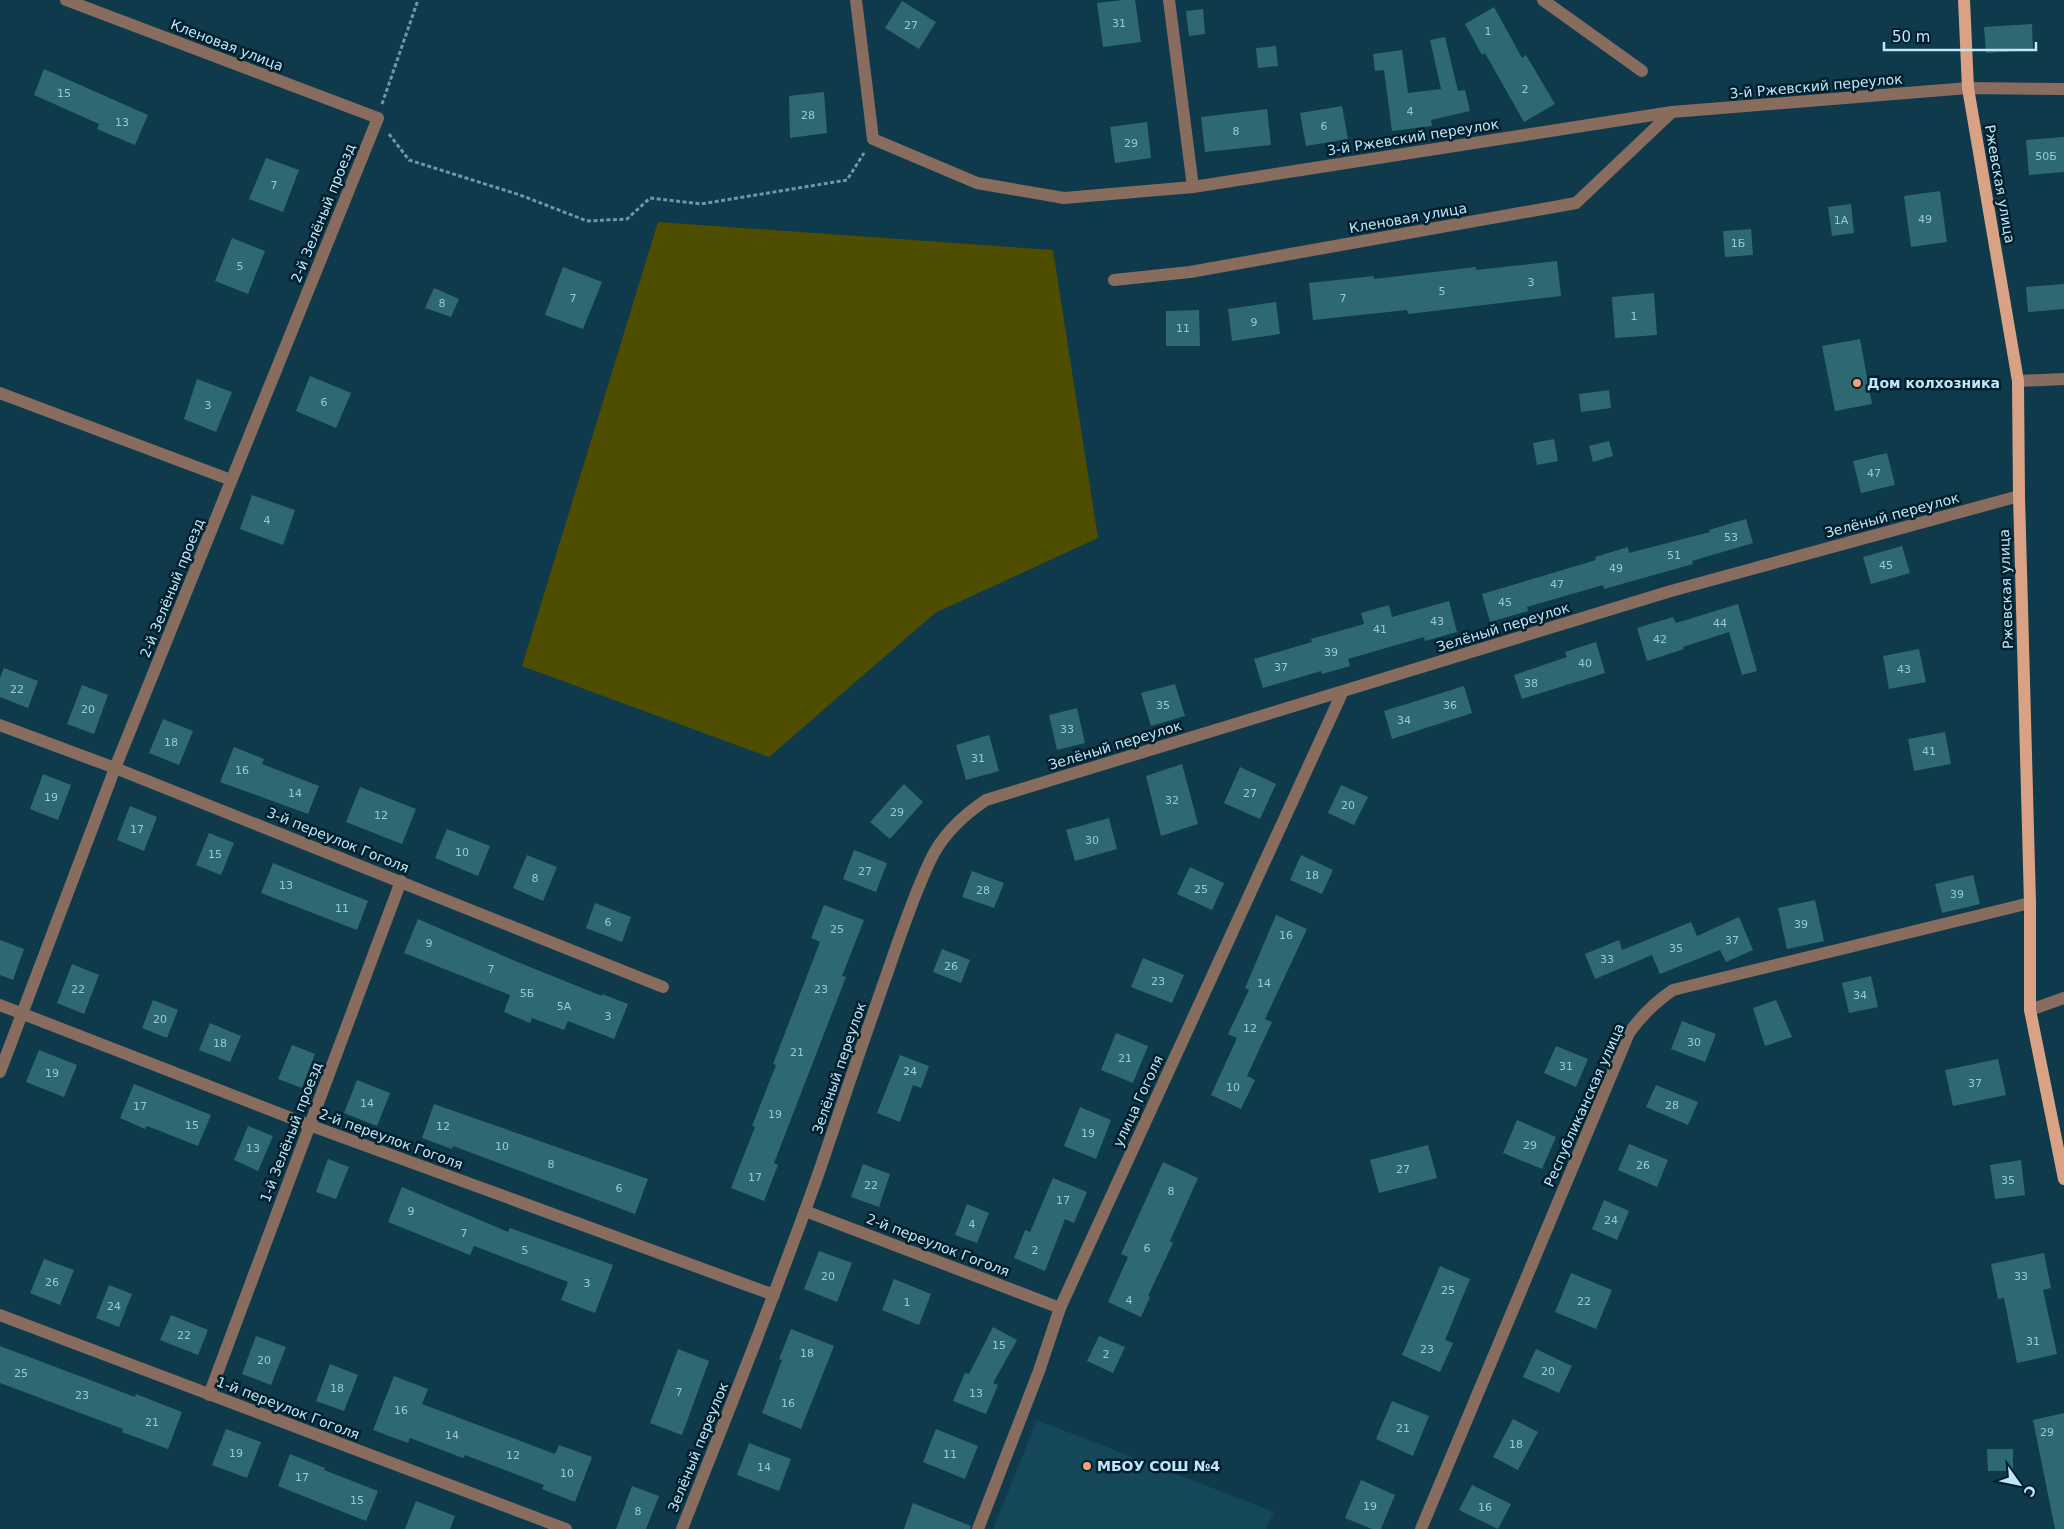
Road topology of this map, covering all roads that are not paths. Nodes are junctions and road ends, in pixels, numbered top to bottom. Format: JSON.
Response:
{"nodes":[{"id":1,"x":66,"y":0,"type":"edge"},
{"id":2,"x":856,"y":0,"type":"edge"},
{"id":3,"x":1169,"y":0,"type":"edge"},
{"id":4,"x":1543,"y":0,"type":"edge"},
{"id":5,"x":1964,"y":0,"type":"edge"},
{"id":6,"x":1642,"y":71,"type":"dead end"},
{"id":7,"x":1968,"y":88,"type":"junction"},
{"id":8,"x":2064,"y":89,"type":"edge"},
{"id":9,"x":1672,"y":112,"type":"junction"},
{"id":10,"x":378,"y":118,"type":"joint"},
{"id":11,"x":1193,"y":187,"type":"junction"},
{"id":12,"x":1114,"y":280,"type":"dead end"},
{"id":13,"x":2064,"y":379,"type":"edge"},
{"id":14,"x":2018,"y":381,"type":"junction"},
{"id":15,"x":0,"y":393,"type":"edge"},
{"id":16,"x":231,"y":480,"type":"junction"},
{"id":17,"x":2019,"y":496,"type":"junction"},
{"id":18,"x":1342,"y":693,"type":"junction"},
{"id":19,"x":0,"y":725,"type":"edge"},
{"id":20,"x":115,"y":768,"type":"junction"},
{"id":21,"x":401,"y":881,"type":"junction"},
{"id":22,"x":2030,"y":903,"type":"junction"},
{"id":23,"x":663,"y":987,"type":"dead end"},
{"id":24,"x":2064,"y":998,"type":"edge"},
{"id":25,"x":0,"y":1005,"type":"edge"},
{"id":26,"x":2030,"y":1010,"type":"junction"},
{"id":27,"x":23,"y":1014,"type":"junction"},
{"id":28,"x":0,"y":1072,"type":"edge"},
{"id":29,"x":310,"y":1125,"type":"junction"},
{"id":30,"x":2064,"y":1179,"type":"edge"},
{"id":31,"x":805,"y":1211,"type":"junction"},
{"id":32,"x":774,"y":1295,"type":"junction"},
{"id":33,"x":1060,"y":1308,"type":"junction"},
{"id":34,"x":0,"y":1315,"type":"edge"},
{"id":35,"x":209,"y":1395,"type":"junction"},
{"id":36,"x":566,"y":1529,"type":"edge"},
{"id":37,"x":682,"y":1529,"type":"edge"},
{"id":38,"x":978,"y":1529,"type":"edge"},
{"id":39,"x":1421,"y":1529,"type":"edge"}],
"edges":[{"from":1,"to":10,"type":"street","name":"Кленовая улица"},
{"from":2,"to":11,"type":"street","name":"3-й Ржевский переулок"},
{"from":3,"to":11,"type":"street"},
{"from":4,"to":6,"type":"street"},
{"from":5,"to":7,"type":"main road","name":"Ржевская улица"},
{"from":7,"to":8,"type":"street","name":"3-й Ржевский переулок"},
{"from":7,"to":9,"type":"street","name":"3-й Ржевский переулок"},
{"from":7,"to":14,"type":"main road","name":"Ржевская улица"},
{"from":9,"to":11,"type":"street","name":"3-й Ржевский переулок"},
{"from":9,"to":12,"type":"street","name":"Кленовая улица"},
{"from":10,"to":16,"type":"street","name":"2-й Зелёный проезд"},
{"from":13,"to":14,"type":"street"},
{"from":14,"to":17,"type":"main road","name":"Ржевская улица"},
{"from":15,"to":16,"type":"street"},
{"from":16,"to":20,"type":"street","name":"2-й Зелёный проезд"},
{"from":17,"to":18,"type":"street","name":"Зелёный переулок"},
{"from":17,"to":22,"type":"main road","name":"Ржевская улица"},
{"from":18,"to":31,"type":"street","name":"Зелёный переулок"},
{"from":18,"to":33,"type":"street","name":"улица Гоголя"},
{"from":19,"to":20,"type":"street","name":"3-й переулок Гоголя"},
{"from":20,"to":21,"type":"street","name":"3-й переулок Гоголя"},
{"from":20,"to":27,"type":"street","name":"2-й Зелёный проезд"},
{"from":21,"to":23,"type":"street","name":"3-й переулок Гоголя"},
{"from":21,"to":29,"type":"street","name":"1-й Зелёный проезд"},
{"from":22,"to":26,"type":"main road","name":"Ржевская улица"},
{"from":22,"to":39,"type":"street","name":"Республиканская улица"},
{"from":24,"to":26,"type":"street"},
{"from":25,"to":27,"type":"street","name":"2-й переулок Гоголя"},
{"from":26,"to":30,"type":"main road","name":"Ржевская улица"},
{"from":27,"to":28,"type":"street","name":"2-й Зелёный проезд"},
{"from":27,"to":29,"type":"street","name":"2-й переулок Гоголя"},
{"from":29,"to":32,"type":"street","name":"2-й переулок Гоголя"},
{"from":29,"to":35,"type":"street","name":"1-й Зелёный проезд"},
{"from":31,"to":32,"type":"street","name":"Зелёный переулок"},
{"from":31,"to":33,"type":"street","name":"2-й переулок Гоголя"},
{"from":32,"to":37,"type":"street","name":"Зелёный переулок"},
{"from":33,"to":38,"type":"street","name":"улица Гоголя"},
{"from":34,"to":35,"type":"street","name":"1-й переулок Гоголя"},
{"from":35,"to":36,"type":"street","name":"1-й переулок Гоголя"}]}
